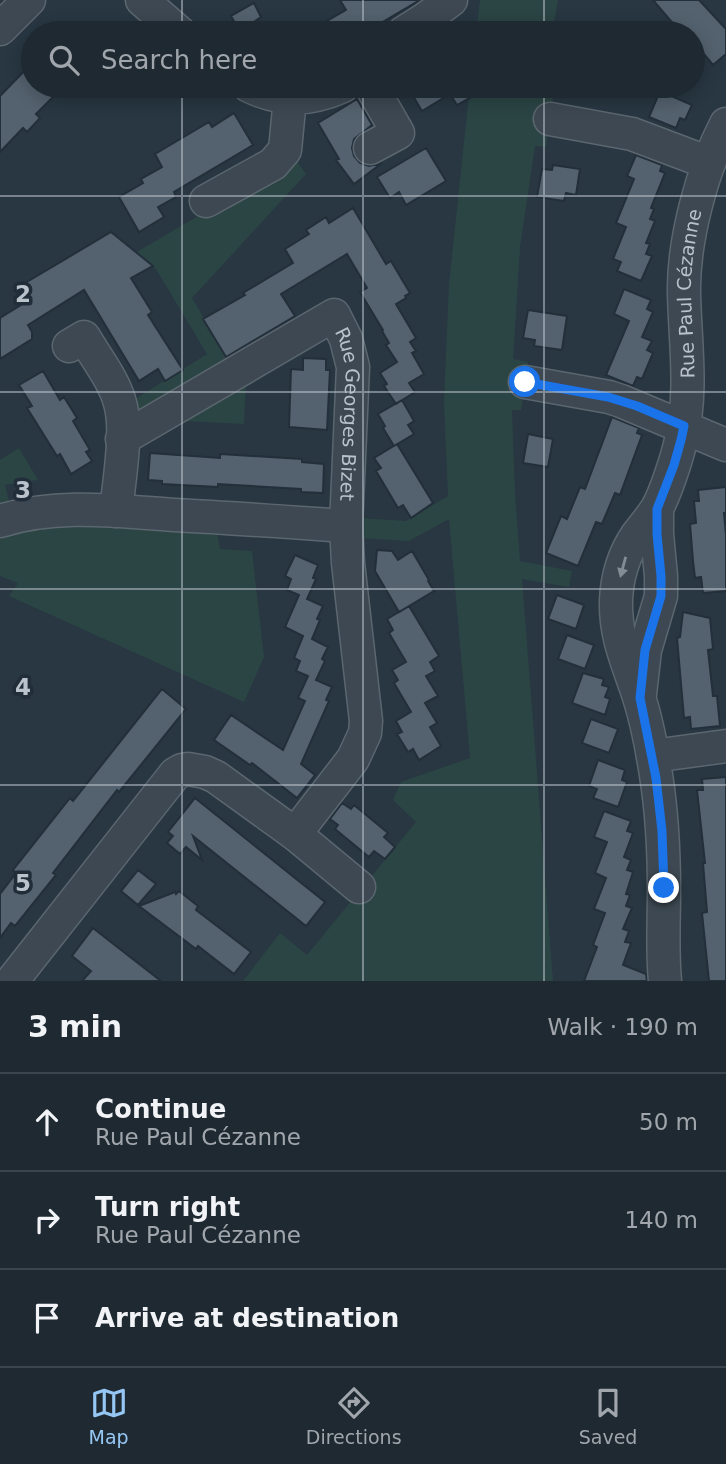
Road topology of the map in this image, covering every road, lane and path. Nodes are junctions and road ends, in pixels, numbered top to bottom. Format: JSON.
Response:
{"nodes":[{"id":1,"x":29,"y":0,"type":"edge"},
{"id":2,"x":142,"y":0,"type":"edge"},
{"id":3,"x":451,"y":0,"type":"edge"},
{"id":4,"x":166,"y":21,"type":"edge"},
{"id":5,"x":422,"y":21,"type":"edge"},
{"id":6,"x":0,"y":29,"type":"edge"},
{"id":7,"x":290,"y":98,"type":"joint"},
{"id":8,"x":306,"y":98,"type":"edge"},
{"id":9,"x":378,"y":98,"type":"edge"},
{"id":10,"x":550,"y":119,"type":"dead end"},
{"id":11,"x":726,"y":124,"type":"edge"},
{"id":12,"x":370,"y":148,"type":"dead end"},
{"id":13,"x":709,"y":163,"type":"junction"},
{"id":14,"x":206,"y":201,"type":"dead end"},
{"id":15,"x":69,"y":346,"type":"dead end"},
{"id":16,"x":525,"y":382,"type":"dead end"},
{"id":17,"x":684,"y":426,"type":"junction"},
{"id":18,"x":122,"y":439,"type":"junction"},
{"id":19,"x":726,"y":445,"type":"edge"},
{"id":20,"x":657,"y":509,"type":"junction"},
{"id":21,"x":116,"y":511,"type":"junction"},
{"id":22,"x":0,"y":521,"type":"edge"},
{"id":23,"x":346,"y":526,"type":"junction"},
{"id":24,"x":640,"y":698,"type":"junction"},
{"id":25,"x":726,"y":746,"type":"edge"},
{"id":26,"x":653,"y":756,"type":"junction"},
{"id":27,"x":295,"y":834,"type":"junction"},
{"id":28,"x":359,"y":887,"type":"dead end"},
{"id":29,"x":12,"y":981,"type":"edge"},
{"id":30,"x":665,"y":981,"type":"edge"}],
"edges":[{"from":1,"to":6,"type":"street"},
{"from":2,"to":4,"type":"street"},
{"from":3,"to":5,"type":"street"},
{"from":7,"to":8,"type":"street"},
{"from":7,"to":14,"type":"street"},
{"from":9,"to":12,"type":"street"},
{"from":10,"to":13,"type":"street"},
{"from":11,"to":13,"type":"street","name":"Rue Paul Cézanne"},
{"from":13,"to":17,"type":"street","name":"Rue Paul Cézanne"},
{"from":15,"to":18,"type":"street"},
{"from":16,"to":17,"type":"street"},
{"from":17,"to":19,"type":"street"},
{"from":17,"to":20,"type":"street","name":"Rue Paul Cézanne"},
{"from":18,"to":21,"type":"street"},
{"from":18,"to":23,"type":"street","name":"Rue Georges Bizet"},
{"from":20,"to":24,"type":"street","name":"Rue Paul Cézanne"},
{"from":20,"to":24,"type":"street","name":"Rue Paul Cézanne","one_way":true},
{"from":21,"to":22,"type":"street"},
{"from":21,"to":23,"type":"street"},
{"from":23,"to":27,"type":"street","name":"Rue Georges Bizet"},
{"from":24,"to":26,"type":"street","name":"Rue Paul Cézanne"},
{"from":25,"to":26,"type":"street"},
{"from":26,"to":30,"type":"street","name":"Rue Paul Cézanne"},
{"from":27,"to":28,"type":"street"},
{"from":27,"to":29,"type":"street"}]}
